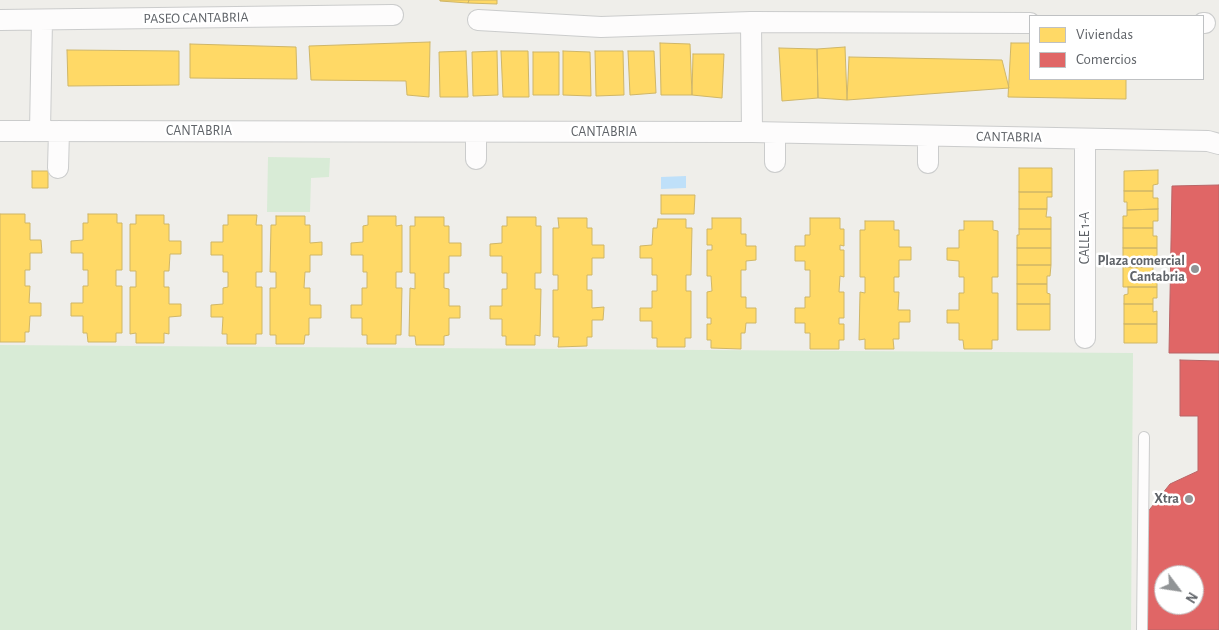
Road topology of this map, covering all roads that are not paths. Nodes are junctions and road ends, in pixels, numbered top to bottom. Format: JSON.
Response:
{"nodes":[{"id":1,"x":393,"y":15,"type":"dead end"},
{"id":2,"x":0,"y":20,"type":"edge"},
{"id":3,"x":42,"y":20,"type":"junction"},
{"id":4,"x":478,"y":20,"type":"dead end"},
{"id":5,"x":751,"y":22,"type":"junction"},
{"id":6,"x":1029,"y":23,"type":"edge"},
{"id":7,"x":0,"y":130,"type":"edge"},
{"id":8,"x":49,"y":131,"type":"junction"},
{"id":9,"x":476,"y":132,"type":"junction"},
{"id":10,"x":752,"y":132,"type":"junction"},
{"id":11,"x":775,"y":133,"type":"junction"},
{"id":12,"x":928,"y":136,"type":"junction"},
{"id":13,"x":1085,"y":139,"type":"junction"},
{"id":14,"x":1215,"y":140,"type":"edge"},
{"id":15,"x":476,"y":159,"type":"dead end"},
{"id":16,"x":775,"y":162,"type":"dead end"},
{"id":17,"x":928,"y":163,"type":"dead end"},
{"id":18,"x":58,"y":168,"type":"dead end"},
{"id":19,"x":1085,"y":338,"type":"dead end"},
{"id":20,"x":1144,"y":437,"type":"dead end"},
{"id":21,"x":1142,"y":630,"type":"edge"}],
"edges":[{"from":1,"to":3,"type":"street","name":"PASEO CANTABRIA"},
{"from":2,"to":3,"type":"street","name":"PASEO CANTABRIA"},
{"from":3,"to":8,"type":"street"},
{"from":4,"to":5,"type":"street"},
{"from":5,"to":6,"type":"street"},
{"from":5,"to":10,"type":"street"},
{"from":7,"to":8,"type":"street","name":"CANTABRIA"},
{"from":8,"to":9,"type":"street","name":"CANTABRIA"},
{"from":8,"to":18,"type":"street"},
{"from":9,"to":10,"type":"street","name":"CANTABRIA"},
{"from":9,"to":15,"type":"street"},
{"from":10,"to":11,"type":"street","name":"CANTABRIA"},
{"from":11,"to":12,"type":"street","name":"CANTABRIA"},
{"from":11,"to":16,"type":"street"},
{"from":12,"to":13,"type":"street","name":"CANTABRIA"},
{"from":12,"to":17,"type":"street"},
{"from":13,"to":14,"type":"street","name":"CANTABRIA"},
{"from":13,"to":19,"type":"street","name":"CALLE 1-A"},
{"from":20,"to":21,"type":"lane"}]}
